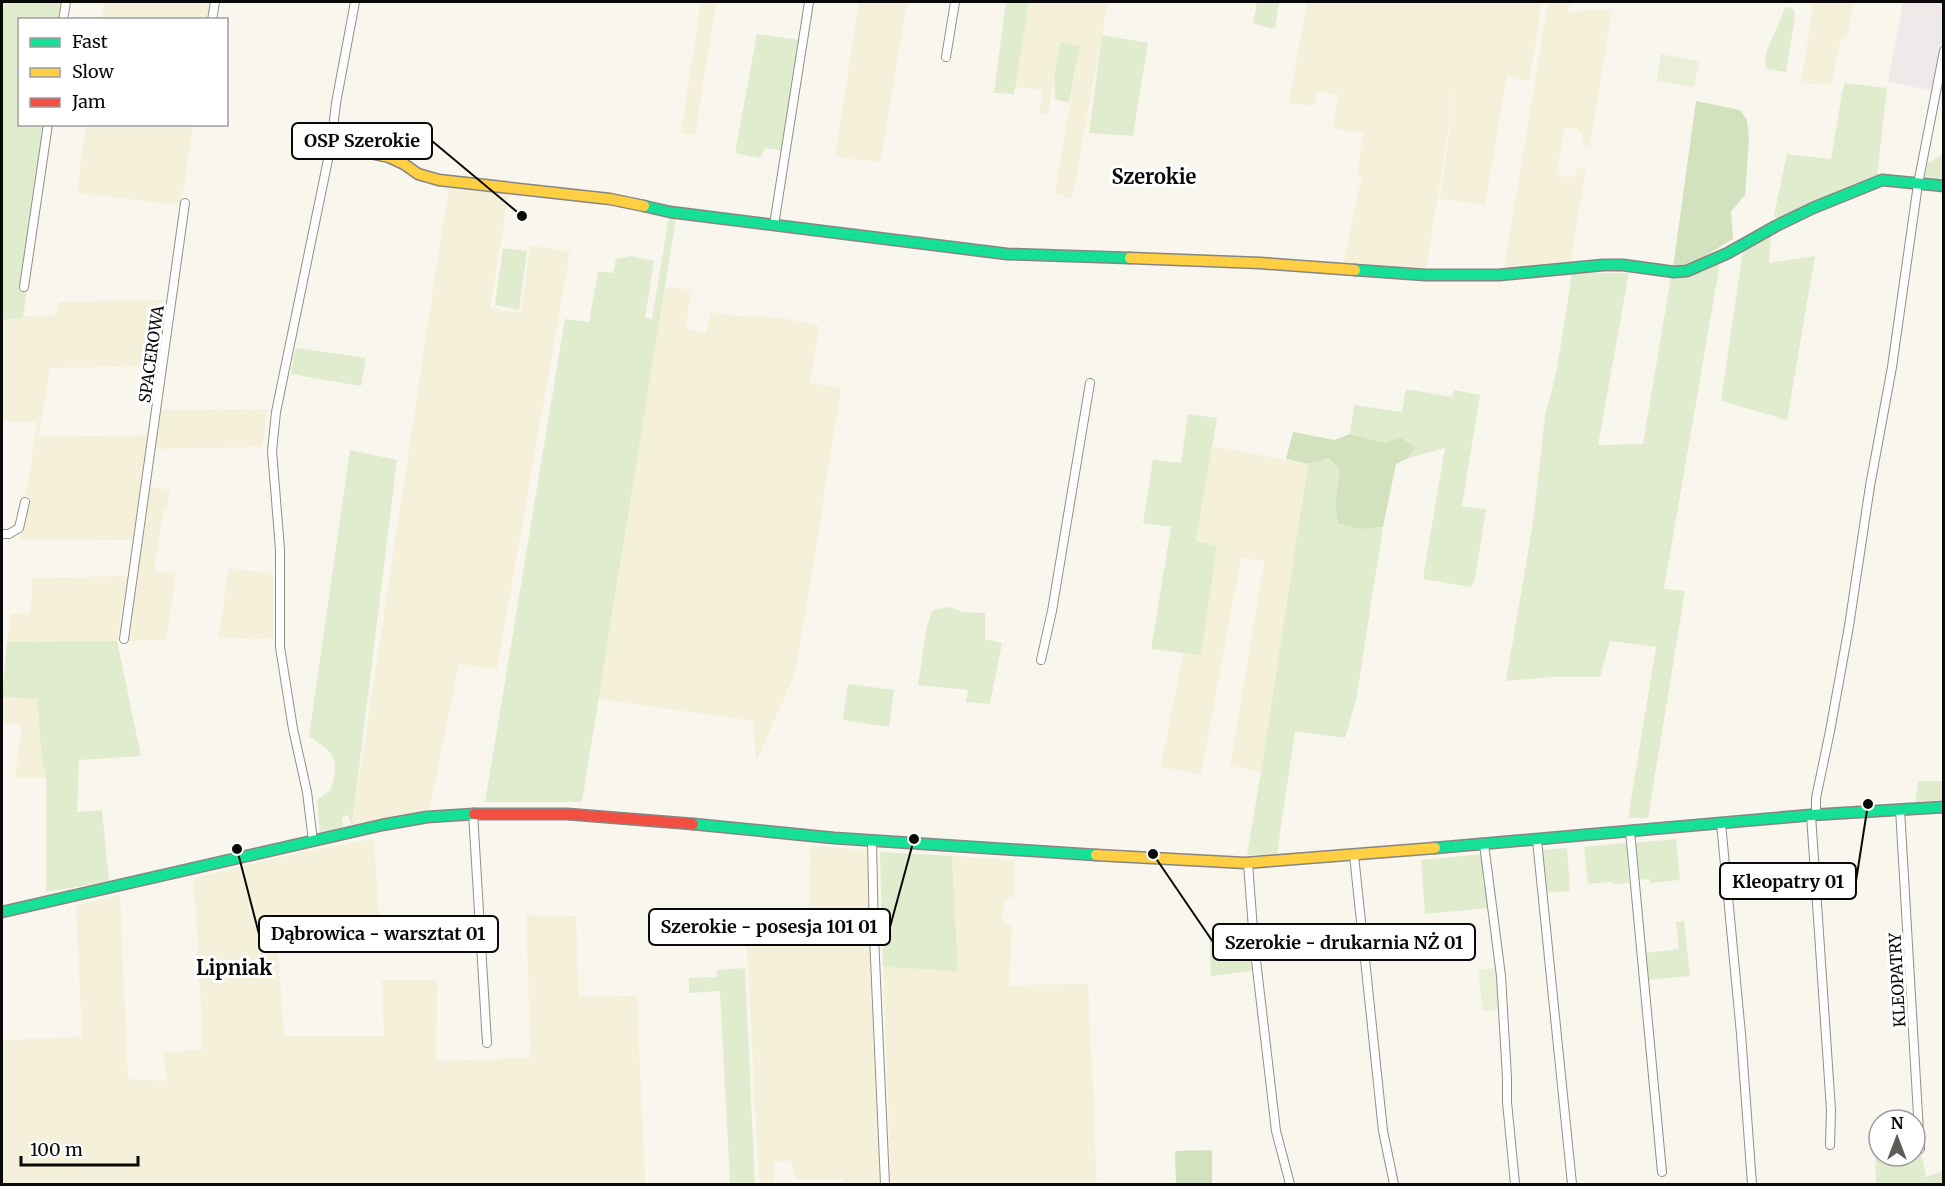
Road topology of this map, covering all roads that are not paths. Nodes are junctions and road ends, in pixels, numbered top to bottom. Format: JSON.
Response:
{"nodes":[{"id":1,"x":66,"y":2,"type":"edge"},
{"id":2,"x":215,"y":2,"type":"edge"},
{"id":3,"x":355,"y":2,"type":"edge"},
{"id":4,"x":809,"y":2,"type":"edge"},
{"id":5,"x":955,"y":2,"type":"edge"},
{"id":6,"x":63,"y":18,"type":"edge"},
{"id":7,"x":212,"y":18,"type":"edge"},
{"id":8,"x":1944,"y":51,"type":"edge"},
{"id":9,"x":946,"y":57,"type":"dead end"},
{"id":10,"x":48,"y":126,"type":"edge"},
{"id":11,"x":331,"y":145,"type":"junction"},
{"id":12,"x":1918,"y":184,"type":"junction"},
{"id":13,"x":1944,"y":186,"type":"edge"},
{"id":14,"x":185,"y":203,"type":"dead end"},
{"id":15,"x":774,"y":225,"type":"junction"},
{"id":16,"x":24,"y":287,"type":"dead end"},
{"id":17,"x":1090,"y":382,"type":"dead end"},
{"id":18,"x":25,"y":502,"type":"dead end"},
{"id":19,"x":2,"y":534,"type":"edge"},
{"id":20,"x":124,"y":639,"type":"dead end"},
{"id":21,"x":1041,"y":660,"type":"dead end"},
{"id":22,"x":1944,"y":807,"type":"edge"},
{"id":23,"x":1900,"y":809,"type":"junction"},
{"id":24,"x":473,"y":813,"type":"junction"},
{"id":25,"x":1814,"y":815,"type":"junction"},
{"id":26,"x":1720,"y":823,"type":"junction"},
{"id":27,"x":1630,"y":831,"type":"junction"},
{"id":28,"x":314,"y":840,"type":"junction"},
{"id":29,"x":1537,"y":840,"type":"junction"},
{"id":30,"x":872,"y":841,"type":"junction"},
{"id":31,"x":1484,"y":844,"type":"junction"},
{"id":32,"x":1354,"y":855,"type":"junction"},
{"id":33,"x":1248,"y":863,"type":"junction"},
{"id":34,"x":2,"y":912,"type":"edge"},
{"id":35,"x":487,"y":1043,"type":"dead end"},
{"id":36,"x":1918,"y":1108,"type":"edge"},
{"id":37,"x":1830,"y":1145,"type":"dead end"},
{"id":38,"x":1662,"y":1172,"type":"dead end"},
{"id":39,"x":885,"y":1185,"type":"edge"},
{"id":40,"x":1290,"y":1185,"type":"edge"},
{"id":41,"x":1395,"y":1185,"type":"edge"},
{"id":42,"x":1515,"y":1185,"type":"edge"},
{"id":43,"x":1572,"y":1185,"type":"edge"},
{"id":44,"x":1752,"y":1185,"type":"edge"}],
"edges":[{"from":1,"to":6,"type":"street"},
{"from":2,"to":7,"type":"street"},
{"from":3,"to":11,"type":"street"},
{"from":4,"to":15,"type":"street"},
{"from":5,"to":9,"type":"street"},
{"from":8,"to":12,"type":"street"},
{"from":10,"to":16,"type":"street"},
{"from":11,"to":15,"type":"street"},
{"from":11,"to":28,"type":"street"},
{"from":12,"to":13,"type":"street"},
{"from":12,"to":15,"type":"street"},
{"from":12,"to":25,"type":"street"},
{"from":14,"to":20,"type":"street","name":"SPACEROWA"},
{"from":17,"to":21,"type":"street"},
{"from":18,"to":19,"type":"street"},
{"from":22,"to":23,"type":"street"},
{"from":23,"to":25,"type":"street"},
{"from":23,"to":36,"type":"street","name":"KLEOPATRY"},
{"from":24,"to":28,"type":"street"},
{"from":24,"to":30,"type":"street"},
{"from":24,"to":35,"type":"street"},
{"from":25,"to":26,"type":"street"},
{"from":25,"to":37,"type":"street"},
{"from":26,"to":27,"type":"street"},
{"from":26,"to":44,"type":"street"},
{"from":27,"to":29,"type":"street"},
{"from":27,"to":38,"type":"street"},
{"from":28,"to":34,"type":"street"},
{"from":29,"to":31,"type":"street"},
{"from":29,"to":43,"type":"street"},
{"from":30,"to":33,"type":"street"},
{"from":30,"to":39,"type":"street"},
{"from":31,"to":32,"type":"street"},
{"from":31,"to":42,"type":"street"},
{"from":32,"to":33,"type":"street"},
{"from":32,"to":41,"type":"street"},
{"from":33,"to":40,"type":"street"}]}
